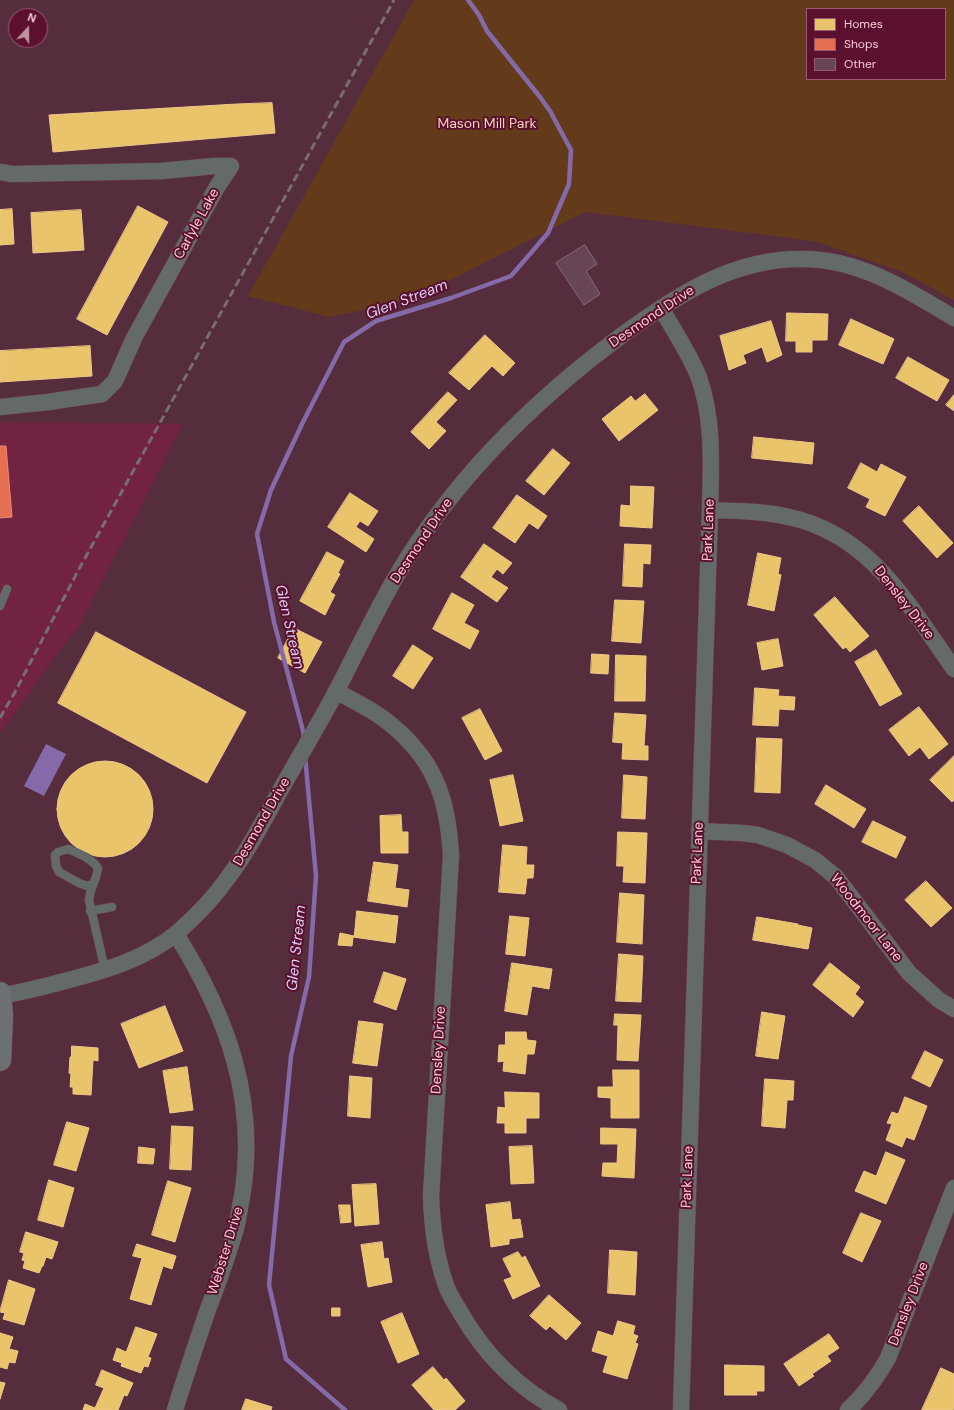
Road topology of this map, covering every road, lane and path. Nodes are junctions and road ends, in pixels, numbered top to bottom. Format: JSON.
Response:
{"nodes":[{"id":1,"x":0,"y":172,"type":"edge"},
{"id":2,"x":661,"y":308,"type":"junction"},
{"id":3,"x":954,"y":318,"type":"edge"},
{"id":4,"x":0,"y":407,"type":"edge"},
{"id":5,"x":710,"y":510,"type":"junction"},
{"id":6,"x":7,"y":589,"type":"dead end"},
{"id":7,"x":0,"y":606,"type":"edge"},
{"id":8,"x":954,"y":669,"type":"edge"},
{"id":9,"x":336,"y":691,"type":"junction"},
{"id":10,"x":699,"y":831,"type":"junction"},
{"id":11,"x":92,"y":884,"type":"junction"},
{"id":12,"x":112,"y":907,"type":"dead end"},
{"id":13,"x":90,"y":911,"type":"junction"},
{"id":14,"x":176,"y":934,"type":"junction"},
{"id":15,"x":105,"y":970,"type":"junction"},
{"id":16,"x":0,"y":992,"type":"edge"},
{"id":17,"x":0,"y":996,"type":"edge"},
{"id":18,"x":954,"y":1009,"type":"edge"},
{"id":19,"x":0,"y":1060,"type":"edge"},
{"id":20,"x":954,"y":1188,"type":"edge"},
{"id":21,"x":175,"y":1410,"type":"edge"},
{"id":22,"x":559,"y":1410,"type":"edge"},
{"id":23,"x":681,"y":1410,"type":"edge"},
{"id":24,"x":848,"y":1410,"type":"edge"}],
"edges":[{"from":1,"to":4,"type":"street","name":"Carlyle Lake"},
{"from":2,"to":3,"type":"street","name":"Desmond Drive"},
{"from":2,"to":5,"type":"street","name":"Park Lane"},
{"from":2,"to":9,"type":"street","name":"Desmond Drive"},
{"from":5,"to":8,"type":"street","name":"Densley Drive"},
{"from":5,"to":10,"type":"street","name":"Park Lane"},
{"from":6,"to":7,"type":"lane"},
{"from":9,"to":14,"type":"street","name":"Desmond Drive"},
{"from":9,"to":22,"type":"street","name":"Densley Drive"},
{"from":10,"to":18,"type":"street","name":"Woodmoor Lane"},
{"from":10,"to":23,"type":"street","name":"Park Lane"},
{"from":11,"to":11,"type":"lane"},
{"from":11,"to":13,"type":"lane"},
{"from":12,"to":13,"type":"lane"},
{"from":13,"to":15,"type":"lane"},
{"from":14,"to":15,"type":"street","name":"Desmond Drive"},
{"from":14,"to":21,"type":"street","name":"Webster Drive"},
{"from":15,"to":17,"type":"street","name":"Desmond Drive"},
{"from":16,"to":17,"type":"main road"},
{"from":17,"to":19,"type":"main road"},
{"from":20,"to":24,"type":"street","name":"Densley Drive"}]}
